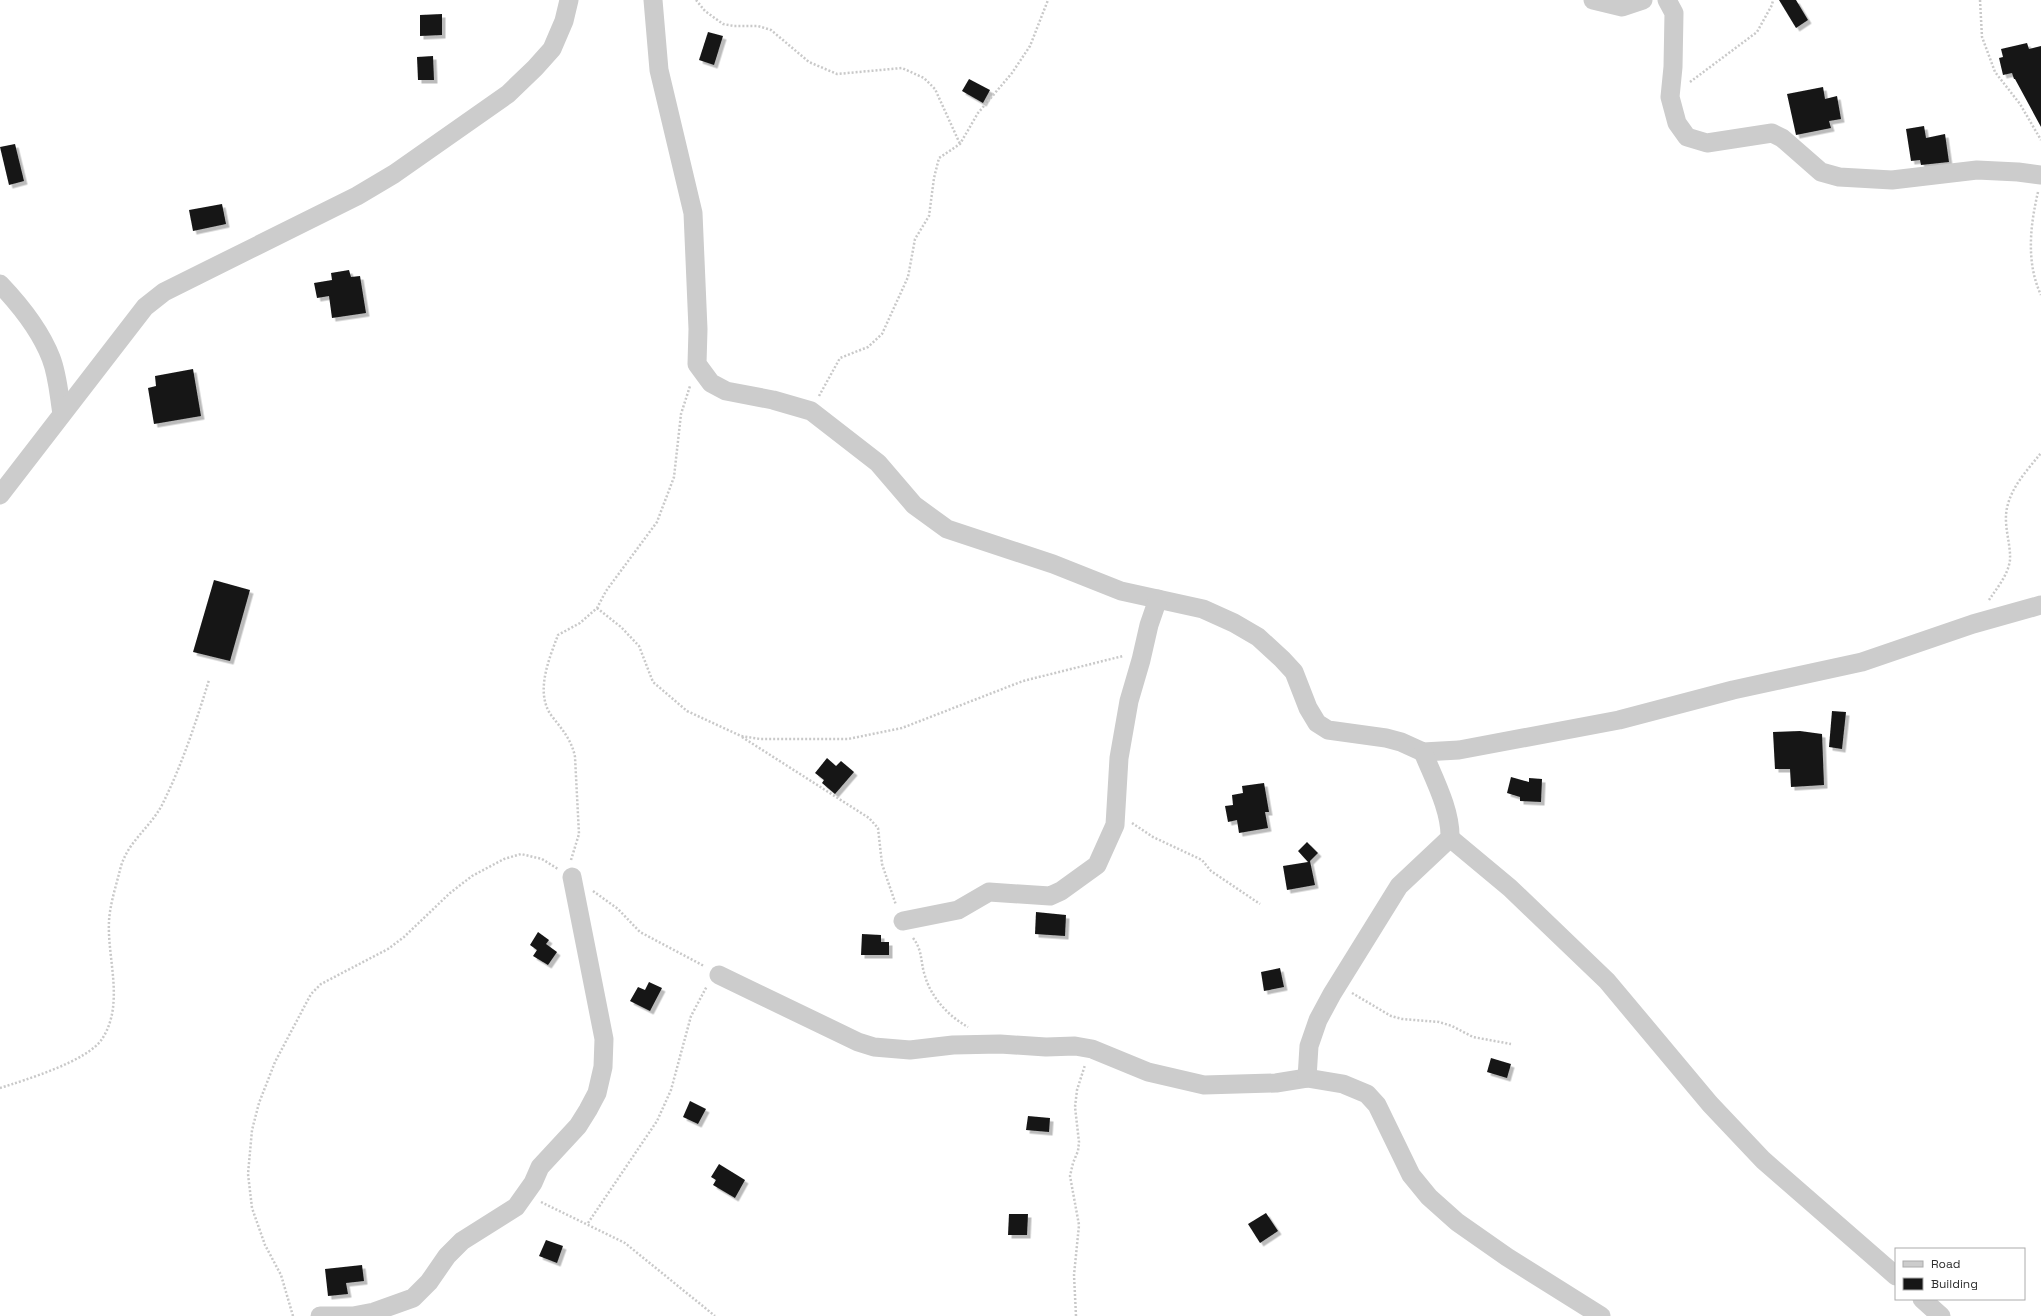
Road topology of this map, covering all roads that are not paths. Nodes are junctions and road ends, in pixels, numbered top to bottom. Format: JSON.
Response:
{"nodes":[{"id":1,"x":569,"y":0,"type":"edge"},
{"id":2,"x":653,"y":0,"type":"edge"},
{"id":3,"x":1593,"y":0,"type":"edge"},
{"id":4,"x":1643,"y":0,"type":"edge"},
{"id":5,"x":1667,"y":0,"type":"edge"},
{"id":6,"x":2040,"y":180,"type":"edge"},
{"id":7,"x":0,"y":284,"type":"edge"},
{"id":8,"x":62,"y":414,"type":"junction"},
{"id":9,"x":0,"y":495,"type":"edge"},
{"id":10,"x":1158,"y":599,"type":"junction"},
{"id":11,"x":2041,"y":605,"type":"edge"},
{"id":12,"x":1422,"y":752,"type":"junction"},
{"id":13,"x":1450,"y":838,"type":"junction"},
{"id":14,"x":569,"y":875,"type":"road end"},
{"id":15,"x":903,"y":921,"type":"road end"},
{"id":16,"x":719,"y":975,"type":"road end"},
{"id":17,"x":1307,"y":1078,"type":"junction"},
{"id":18,"x":1895,"y":1275,"type":"edge"},
{"id":19,"x":1923,"y":1300,"type":"edge"},
{"id":20,"x":320,"y":1316,"type":"edge"},
{"id":21,"x":1601,"y":1316,"type":"edge"},
{"id":22,"x":1940,"y":1316,"type":"edge"}],
"edges":[{"from":1,"to":8,"type":"street"},
{"from":2,"to":10,"type":"street"},
{"from":3,"to":4,"type":"street"},
{"from":5,"to":6,"type":"street"},
{"from":7,"to":8,"type":"street"},
{"from":8,"to":9,"type":"street"},
{"from":10,"to":12,"type":"street"},
{"from":10,"to":15,"type":"street"},
{"from":11,"to":12,"type":"street"},
{"from":12,"to":13,"type":"street"},
{"from":13,"to":17,"type":"street"},
{"from":13,"to":18,"type":"street"},
{"from":14,"to":20,"type":"street"},
{"from":16,"to":17,"type":"street"},
{"from":17,"to":21,"type":"street"},
{"from":19,"to":22,"type":"street"}]}
